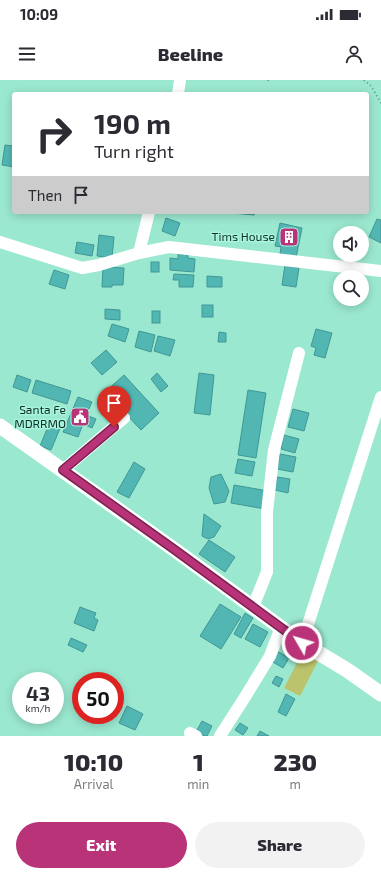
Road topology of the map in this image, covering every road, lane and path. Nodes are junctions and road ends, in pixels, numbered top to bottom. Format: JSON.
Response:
{"nodes":[{"id":1,"x":180,"y":80,"type":"edge"},
{"id":2,"x":364,"y":80,"type":"edge"},
{"id":3,"x":178,"y":92,"type":"edge"},
{"id":4,"x":381,"y":103,"type":"edge"},
{"id":5,"x":149,"y":214,"type":"edge"},
{"id":6,"x":0,"y":242,"type":"edge"},
{"id":7,"x":139,"y":253,"type":"junction"},
{"id":8,"x":381,"y":271,"type":"edge"},
{"id":9,"x":299,"y":353,"type":"dead end"},
{"id":10,"x":381,"y":397,"type":"edge"},
{"id":11,"x":124,"y":418,"type":"dead end"},
{"id":12,"x":0,"y":426,"type":"edge"},
{"id":13,"x":63,"y":470,"type":"junction"},
{"id":14,"x":253,"y":607,"type":"junction"},
{"id":15,"x":281,"y":627,"type":"junction"},
{"id":16,"x":302,"y":643,"type":"junction"},
{"id":17,"x":381,"y":694,"type":"edge"},
{"id":18,"x":220,"y":736,"type":"edge"}],
"edges":[{"from":1,"to":3,"type":"street"},
{"from":2,"to":4,"type":"path"},
{"from":5,"to":7,"type":"street"},
{"from":6,"to":7,"type":"street"},
{"from":7,"to":8,"type":"street"},
{"from":9,"to":14,"type":"street"},
{"from":10,"to":16,"type":"street"},
{"from":11,"to":13,"type":"street"},
{"from":12,"to":13,"type":"main road"},
{"from":13,"to":14,"type":"main road"},
{"from":14,"to":15,"type":"main road"},
{"from":15,"to":16,"type":"main road"},
{"from":15,"to":18,"type":"street"},
{"from":16,"to":17,"type":"main road"}]}
